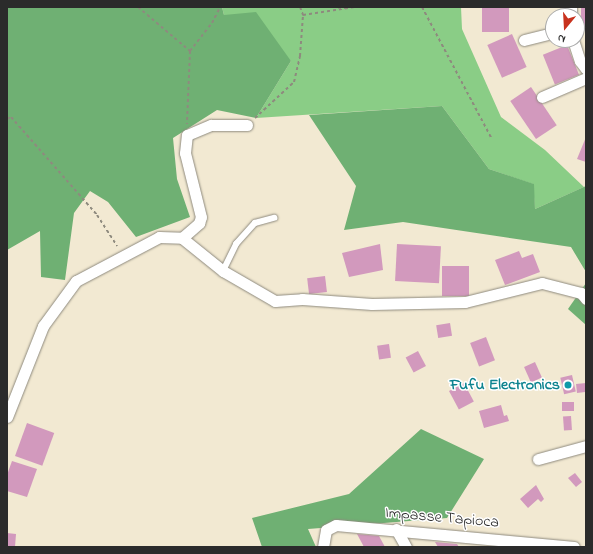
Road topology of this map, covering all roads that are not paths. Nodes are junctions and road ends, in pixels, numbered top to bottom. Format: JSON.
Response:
{"nodes":[{"id":1,"x":545,"y":35,"type":"edge"},
{"id":2,"x":524,"y":40,"type":"dead end"},
{"id":3,"x":576,"y":48,"type":"edge"},
{"id":4,"x":586,"y":69,"type":"edge"},
{"id":5,"x":586,"y":78,"type":"edge"},
{"id":6,"x":542,"y":97,"type":"dead end"},
{"id":7,"x":247,"y":125,"type":"road end"},
{"id":8,"x":274,"y":218,"type":"dead end"},
{"id":9,"x":182,"y":238,"type":"junction"},
{"id":10,"x":223,"y":271,"type":"junction"},
{"id":11,"x":586,"y":299,"type":"edge"},
{"id":12,"x":7,"y":416,"type":"edge"},
{"id":13,"x":586,"y":446,"type":"edge"},
{"id":14,"x":538,"y":460,"type":"dead end"},
{"id":15,"x":396,"y":529,"type":"junction"},
{"id":16,"x":478,"y":536,"type":"junction"},
{"id":17,"x":558,"y":546,"type":"edge"},
{"id":18,"x":322,"y":547,"type":"edge"},
{"id":19,"x":406,"y":547,"type":"edge"},
{"id":20,"x":484,"y":547,"type":"edge"},
{"id":21,"x":574,"y":547,"type":"edge"}],
"edges":[{"from":1,"to":2,"type":"street"},
{"from":3,"to":4,"type":"street"},
{"from":5,"to":6,"type":"street"},
{"from":7,"to":9,"type":"street"},
{"from":8,"to":10,"type":"lane"},
{"from":9,"to":10,"type":"street"},
{"from":9,"to":12,"type":"street"},
{"from":10,"to":11,"type":"street"},
{"from":13,"to":14,"type":"street"},
{"from":15,"to":16,"type":"street","name":"Impasse Tapioca"},
{"from":15,"to":18,"type":"street","name":"Impasse Tapioca"},
{"from":15,"to":19,"type":"street"},
{"from":16,"to":17,"type":"street","name":"Impasse Tapioca"},
{"from":16,"to":20,"type":"street"},
{"from":17,"to":21,"type":"street","name":"Impasse Tapioca"}]}
